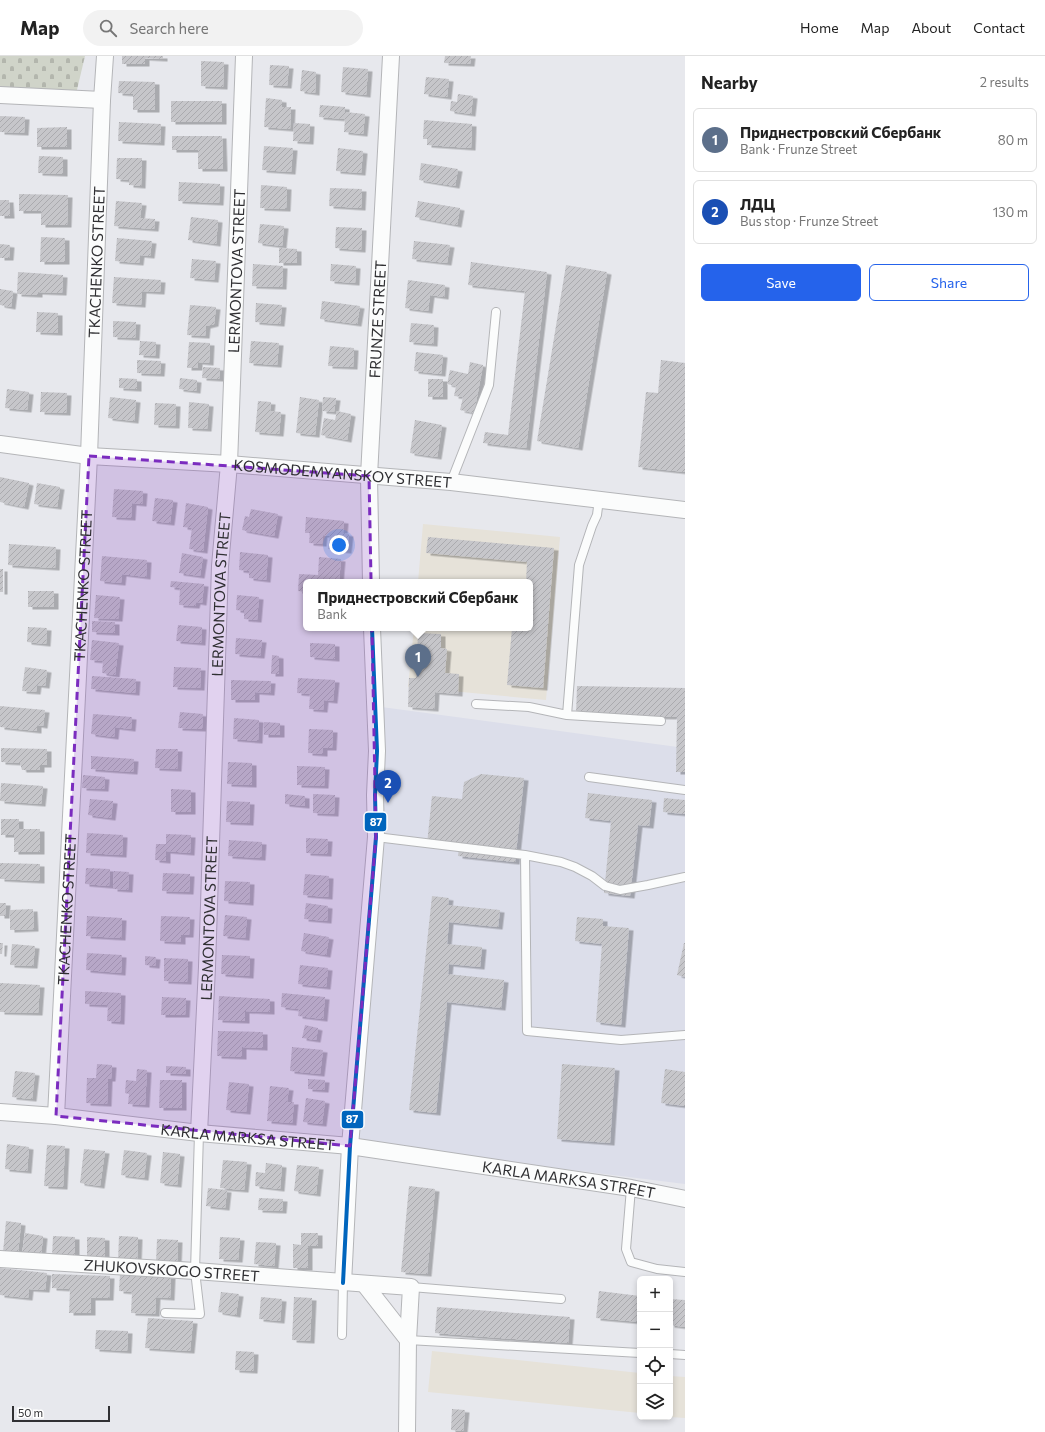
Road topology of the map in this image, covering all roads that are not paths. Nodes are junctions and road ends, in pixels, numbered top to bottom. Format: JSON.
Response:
{"nodes":[{"id":1,"x":105,"y":56,"type":"edge"},
{"id":2,"x":244,"y":56,"type":"edge"},
{"id":3,"x":391,"y":56,"type":"edge"},
{"id":4,"x":0,"y":95,"type":"edge"},
{"id":5,"x":102,"y":100,"type":"junction"},
{"id":6,"x":496,"y":312,"type":"dead end"},
{"id":7,"x":0,"y":444,"type":"edge"},
{"id":8,"x":89,"y":456,"type":"junction"},
{"id":9,"x":229,"y":464,"type":"junction"},
{"id":10,"x":369,"y":476,"type":"junction"},
{"id":11,"x":452,"y":482,"type":"junction"},
{"id":12,"x":599,"y":499,"type":"junction"},
{"id":13,"x":685,"y":510,"type":"edge"},
{"id":14,"x":371,"y":579,"type":"edge"},
{"id":15,"x":372,"y":631,"type":"edge"},
{"id":16,"x":476,"y":704,"type":"dead end"},
{"id":17,"x":567,"y":715,"type":"junction"},
{"id":18,"x":661,"y":721,"type":"dead end"},
{"id":19,"x":589,"y":777,"type":"dead end"},
{"id":20,"x":685,"y":790,"type":"edge"},
{"id":21,"x":376,"y":837,"type":"junction"},
{"id":22,"x":525,"y":855,"type":"junction"},
{"id":23,"x":685,"y":877,"type":"edge"},
{"id":24,"x":685,"y":1035,"type":"edge"},
{"id":25,"x":0,"y":1112,"type":"edge"},
{"id":26,"x":56,"y":1116,"type":"junction"},
{"id":27,"x":199,"y":1133,"type":"junction"},
{"id":28,"x":350,"y":1146,"type":"junction"},
{"id":29,"x":631,"y":1188,"type":"junction"},
{"id":30,"x":685,"y":1198,"type":"edge"},
{"id":31,"x":0,"y":1259,"type":"edge"},
{"id":32,"x":195,"y":1271,"type":"junction"},
{"id":33,"x":685,"y":1272,"type":"edge"},
{"id":34,"x":343,"y":1283,"type":"junction"},
{"id":35,"x":365,"y":1285,"type":"junction"},
{"id":36,"x":411,"y":1287,"type":"junction"},
{"id":37,"x":561,"y":1299,"type":"dead end"},
{"id":38,"x":165,"y":1313,"type":"dead end"},
{"id":39,"x":342,"y":1335,"type":"dead end"},
{"id":40,"x":408,"y":1340,"type":"junction"},
{"id":41,"x":637,"y":1353,"type":"edge"},
{"id":42,"x":673,"y":1354,"type":"edge"},
{"id":43,"x":685,"y":1355,"type":"edge"},
{"id":44,"x":407,"y":1432,"type":"edge"}],
"edges":[{"from":1,"to":5,"type":"street","name":"TKACHENKO STREET"},
{"from":2,"to":9,"type":"street","name":"LERMONTOVA STREET"},
{"from":3,"to":10,"type":"street","name":"FRUNZE STREET"},
{"from":4,"to":5,"type":"street"},
{"from":5,"to":8,"type":"street","name":"TKACHENKO STREET"},
{"from":6,"to":11,"type":"lane"},
{"from":7,"to":8,"type":"street","name":"KOSMODEMYANSKOY STREET"},
{"from":8,"to":9,"type":"street","name":"KOSMODEMYANSKOY STREET"},
{"from":8,"to":26,"type":"street","name":"TKACHENKO STREET"},
{"from":9,"to":10,"type":"street","name":"KOSMODEMYANSKOY STREET"},
{"from":9,"to":27,"type":"street","name":"LERMONTOVA STREET"},
{"from":10,"to":11,"type":"street","name":"KOSMODEMYANSKOY STREET"},
{"from":10,"to":14,"type":"street","name":"FRUNZE STREET"},
{"from":11,"to":12,"type":"street","name":"KOSMODEMYANSKOY STREET"},
{"from":12,"to":13,"type":"street","name":"KOSMODEMYANSKOY STREET"},
{"from":12,"to":17,"type":"lane"},
{"from":15,"to":21,"type":"street"},
{"from":16,"to":17,"type":"lane"},
{"from":17,"to":18,"type":"lane"},
{"from":19,"to":20,"type":"lane"},
{"from":21,"to":22,"type":"lane"},
{"from":21,"to":28,"type":"street"},
{"from":22,"to":23,"type":"lane"},
{"from":22,"to":24,"type":"lane"},
{"from":25,"to":26,"type":"street","name":"KARLA MARKSA STREET"},
{"from":26,"to":27,"type":"street","name":"KARLA MARKSA STREET"},
{"from":27,"to":28,"type":"street","name":"KARLA MARKSA STREET"},
{"from":27,"to":32,"type":"lane"},
{"from":28,"to":29,"type":"street","name":"KARLA MARKSA STREET"},
{"from":28,"to":34,"type":"street"},
{"from":29,"to":30,"type":"street","name":"KARLA MARKSA STREET"},
{"from":29,"to":33,"type":"lane"},
{"from":31,"to":32,"type":"street","name":"ZHUKOVSKOGO STREET"},
{"from":32,"to":34,"type":"street","name":"ZHUKOVSKOGO STREET"},
{"from":32,"to":38,"type":"lane"},
{"from":34,"to":35,"type":"street","name":"ZHUKOVSKOGO STREET"},
{"from":34,"to":39,"type":"lane"},
{"from":35,"to":36,"type":"street","name":"ZHUKOVSKOGO STREET"},
{"from":35,"to":40,"type":"street"},
{"from":36,"to":37,"type":"lane"},
{"from":36,"to":40,"type":"street"},
{"from":40,"to":41,"type":"lane"},
{"from":40,"to":44,"type":"street"},
{"from":42,"to":43,"type":"lane"}]}
